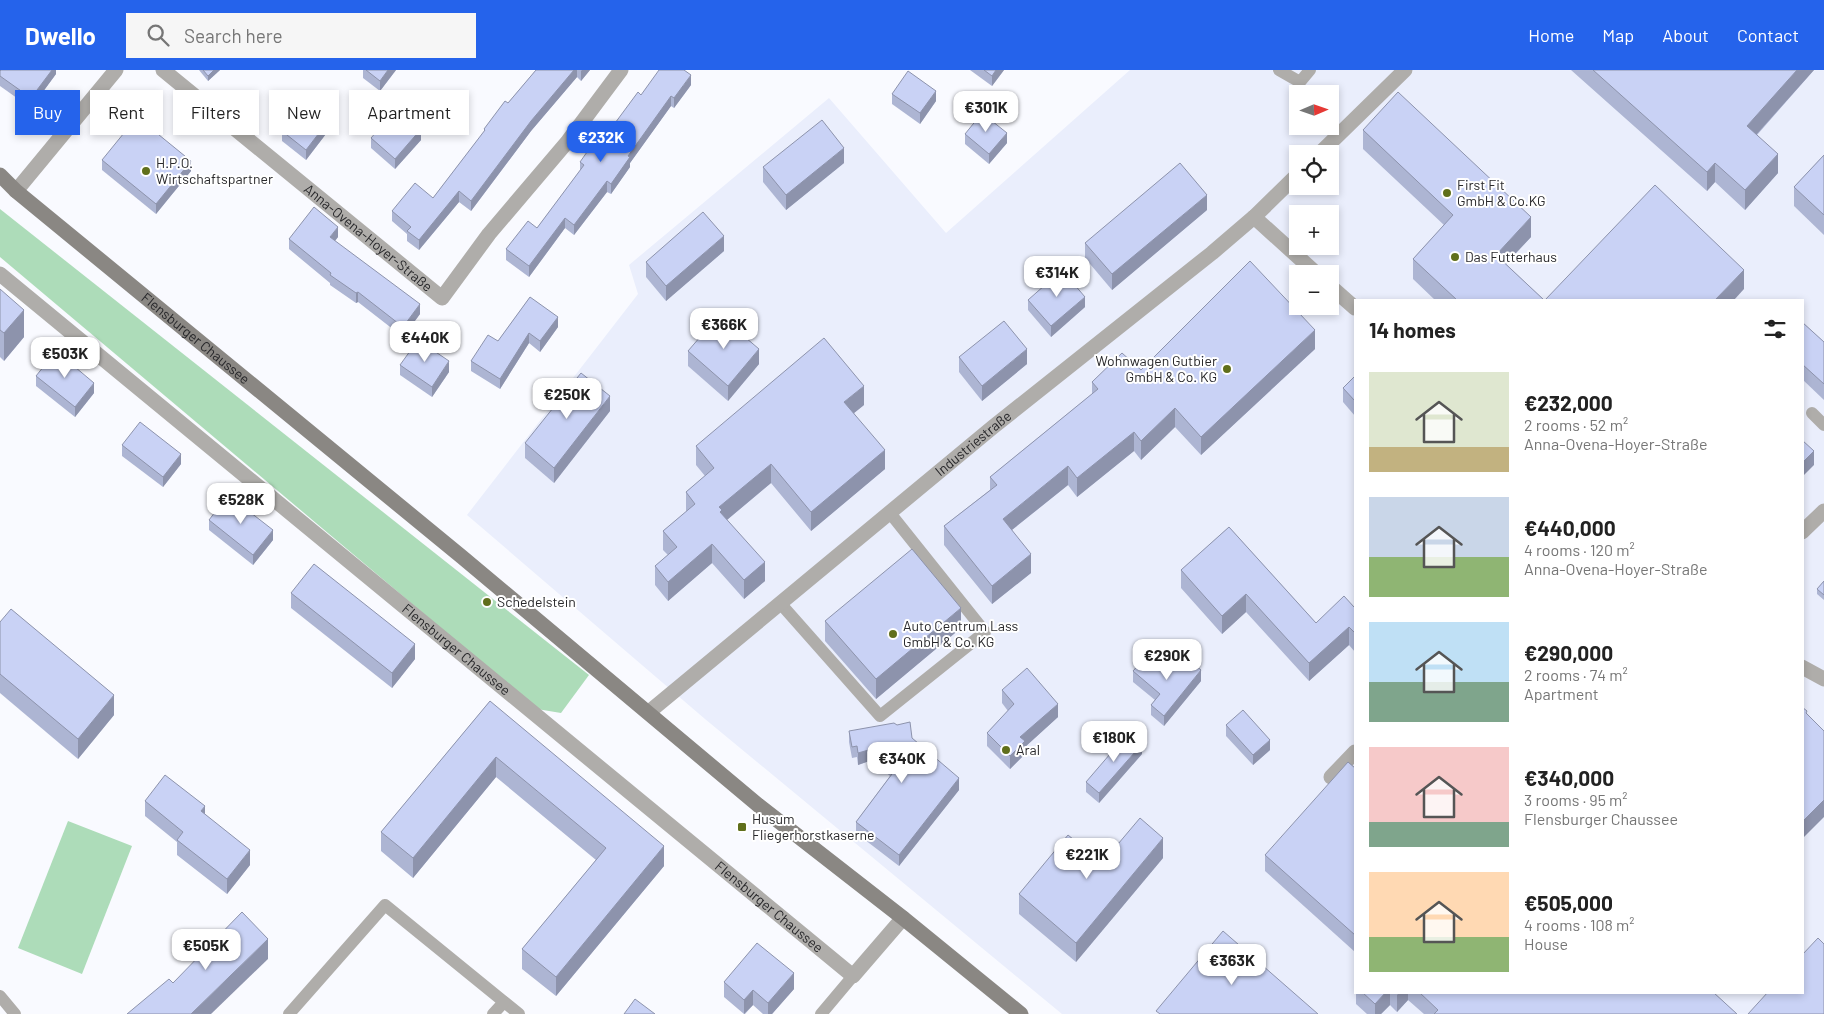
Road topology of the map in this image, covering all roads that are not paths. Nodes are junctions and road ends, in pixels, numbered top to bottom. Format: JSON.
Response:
{"nodes":[{"id":1,"x":116,"y":70,"type":"edge"},
{"id":2,"x":163,"y":70,"type":"edge"},
{"id":3,"x":621,"y":70,"type":"edge"},
{"id":4,"x":1279,"y":70,"type":"edge"},
{"id":5,"x":1310,"y":70,"type":"edge"},
{"id":6,"x":1405,"y":70,"type":"edge"},
{"id":7,"x":1328,"y":145,"type":"edge"},
{"id":8,"x":0,"y":176,"type":"edge"},
{"id":9,"x":1289,"y":183,"type":"edge"},
{"id":10,"x":16,"y":191,"type":"junction"},
{"id":11,"x":1254,"y":216,"type":"junction"},
{"id":12,"x":1307,"y":265,"type":"edge"},
{"id":13,"x":0,"y":274,"type":"edge"},
{"id":14,"x":1339,"y":294,"type":"edge"},
{"id":15,"x":1354,"y":307,"type":"edge"},
{"id":16,"x":1812,"y":413,"type":"dead end"},
{"id":17,"x":1824,"y":425,"type":"edge"},
{"id":18,"x":890,"y":512,"type":"junction"},
{"id":19,"x":1824,"y":512,"type":"edge"},
{"id":20,"x":1804,"y":530,"type":"edge"},
{"id":21,"x":780,"y":603,"type":"junction"},
{"id":22,"x":1804,"y":668,"type":"edge"},
{"id":23,"x":1824,"y":679,"type":"edge"},
{"id":24,"x":649,"y":712,"type":"junction"},
{"id":25,"x":1354,"y":753,"type":"edge"},
{"id":26,"x":1331,"y":778,"type":"edge"},
{"id":27,"x":903,"y":918,"type":"junction"},
{"id":28,"x":853,"y":976,"type":"junction"},
{"id":29,"x":0,"y":996,"type":"edge"},
{"id":30,"x":504,"y":1002,"type":"junction"},
{"id":31,"x":15,"y":1014,"type":"edge"},
{"id":32,"x":289,"y":1014,"type":"edge"},
{"id":33,"x":493,"y":1014,"type":"edge"},
{"id":34,"x":519,"y":1014,"type":"edge"},
{"id":35,"x":820,"y":1014,"type":"edge"},
{"id":36,"x":1021,"y":1014,"type":"edge"}],
"edges":[{"from":1,"to":10,"type":"street"},
{"from":2,"to":3,"type":"street","name":"Anna-Ovena-Hoyer-Straße"},
{"from":4,"to":5,"type":"lane"},
{"from":6,"to":7,"type":"street"},
{"from":8,"to":10,"type":"main road","name":"Flensburger Chaussee"},
{"from":9,"to":11,"type":"street","name":"Industriestraße"},
{"from":10,"to":24,"type":"main road","name":"Flensburger Chaussee"},
{"from":11,"to":12,"type":"street"},
{"from":11,"to":18,"type":"street","name":"Industriestraße"},
{"from":13,"to":28,"type":"street","name":"Flensburger Chaussee"},
{"from":14,"to":15,"type":"street"},
{"from":16,"to":17,"type":"lane"},
{"from":18,"to":21,"type":"street","name":"Industriestraße"},
{"from":18,"to":21,"type":"lane"},
{"from":19,"to":20,"type":"street"},
{"from":21,"to":24,"type":"street","name":"Industriestraße"},
{"from":22,"to":23,"type":"street"},
{"from":24,"to":27,"type":"main road","name":"Flensburger Chaussee"},
{"from":25,"to":26,"type":"street"},
{"from":27,"to":28,"type":"street"},
{"from":27,"to":36,"type":"main road","name":"Flensburger Chaussee"},
{"from":28,"to":35,"type":"lane"},
{"from":29,"to":31,"type":"lane"},
{"from":30,"to":32,"type":"lane"},
{"from":30,"to":33,"type":"lane"},
{"from":30,"to":34,"type":"lane"}]}
